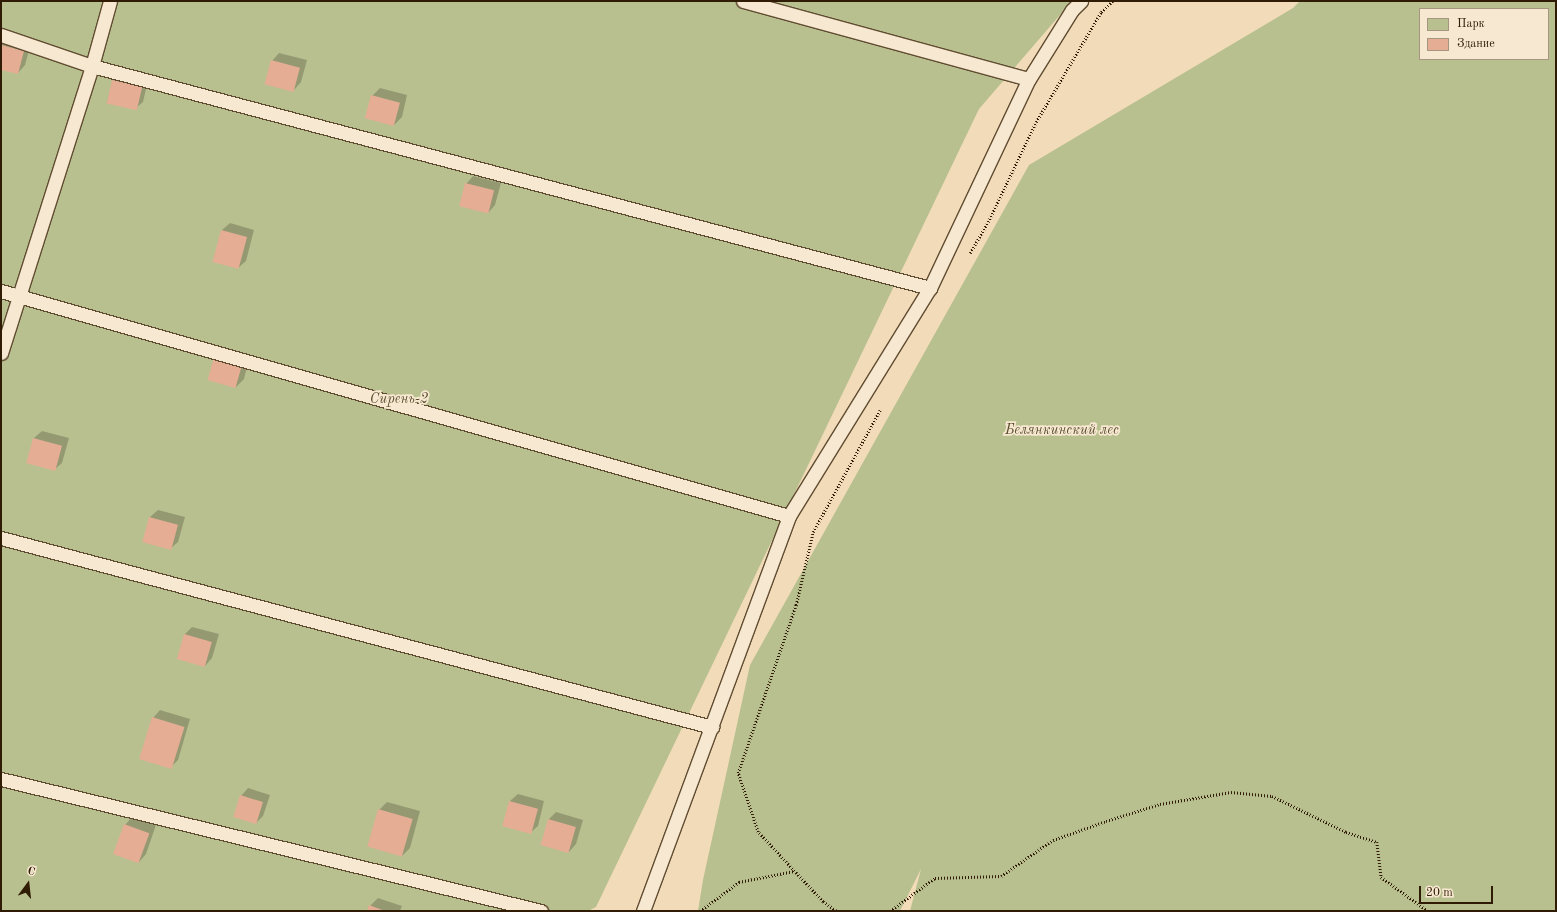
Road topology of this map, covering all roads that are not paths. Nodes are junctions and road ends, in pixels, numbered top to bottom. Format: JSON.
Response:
{"nodes":[{"id":1,"x":110,"y":1,"type":"edge"},
{"id":2,"x":744,"y":1,"type":"edge"},
{"id":3,"x":1081,"y":1,"type":"edge"},
{"id":4,"x":1,"y":35,"type":"edge"},
{"id":5,"x":92,"y":66,"type":"junction"},
{"id":6,"x":1029,"y":78,"type":"junction"},
{"id":7,"x":930,"y":288,"type":"junction"},
{"id":8,"x":1,"y":291,"type":"edge"},
{"id":9,"x":19,"y":297,"type":"junction"},
{"id":10,"x":1,"y":353,"type":"edge"},
{"id":11,"x":788,"y":516,"type":"junction"},
{"id":12,"x":1,"y":538,"type":"edge"},
{"id":13,"x":712,"y":727,"type":"junction"},
{"id":14,"x":1,"y":779,"type":"edge"},
{"id":15,"x":541,"y":911,"type":"edge"},
{"id":16,"x":642,"y":911,"type":"edge"}],
"edges":[{"from":1,"to":5,"type":"lane"},
{"from":2,"to":6,"type":"lane"},
{"from":3,"to":6,"type":"lane"},
{"from":4,"to":5,"type":"lane"},
{"from":5,"to":7,"type":"lane"},
{"from":5,"to":9,"type":"lane"},
{"from":6,"to":7,"type":"lane"},
{"from":7,"to":11,"type":"lane"},
{"from":8,"to":9,"type":"lane"},
{"from":9,"to":10,"type":"lane"},
{"from":9,"to":11,"type":"lane"},
{"from":11,"to":13,"type":"lane"},
{"from":12,"to":13,"type":"lane"},
{"from":13,"to":16,"type":"lane"},
{"from":14,"to":15,"type":"lane"}]}
